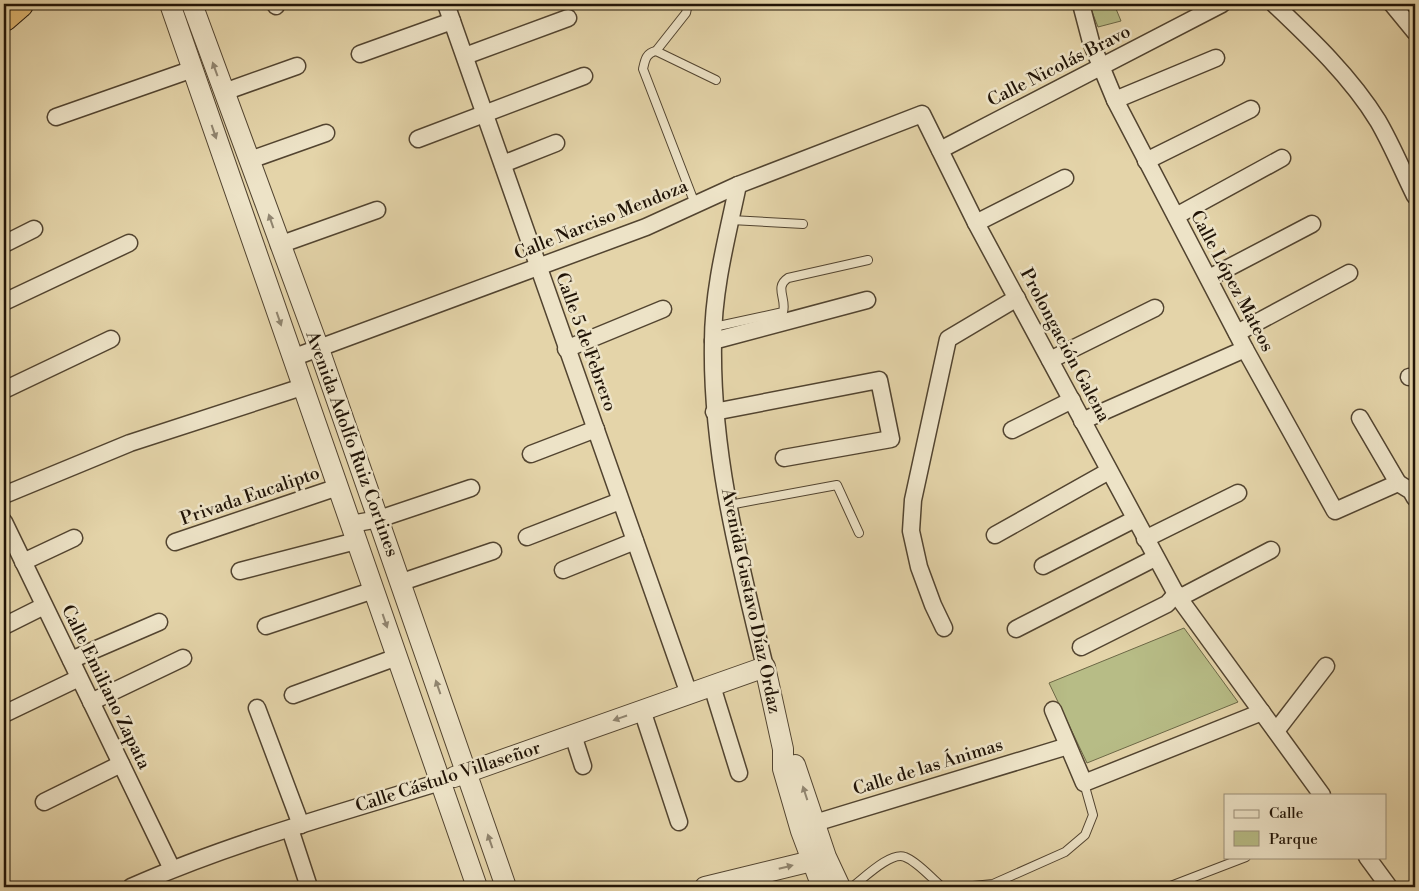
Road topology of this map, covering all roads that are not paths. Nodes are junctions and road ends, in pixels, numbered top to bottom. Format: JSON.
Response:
{"nodes":[{"id":1,"x":19,"y":4,"type":"edge"},
{"id":2,"x":446,"y":4,"type":"edge"},
{"id":3,"x":688,"y":4,"type":"edge"},
{"id":4,"x":1081,"y":4,"type":"edge"},
{"id":5,"x":1222,"y":4,"type":"edge"},
{"id":6,"x":1274,"y":4,"type":"edge"},
{"id":7,"x":181,"y":5,"type":"edge"},
{"id":8,"x":1397,"y":5,"type":"edge"},
{"id":9,"x":4,"y":17,"type":"edge"},
{"id":10,"x":568,"y":18,"type":"dead end"},
{"id":11,"x":452,"y":22,"type":"junction"},
{"id":12,"x":1415,"y":32,"type":"edge"},
{"id":13,"x":656,"y":51,"type":"junction"},
{"id":14,"x":360,"y":54,"type":"dead end"},
{"id":15,"x":465,"y":56,"type":"junction"},
{"id":16,"x":1216,"y":58,"type":"dead end"},
{"id":17,"x":297,"y":66,"type":"dead end"},
{"id":18,"x":1102,"y":66,"type":"junction"},
{"id":19,"x":193,"y":69,"type":"junction"},
{"id":20,"x":584,"y":76,"type":"dead end"},
{"id":21,"x":716,"y":80,"type":"dead end"},
{"id":22,"x":224,"y":92,"type":"junction"},
{"id":23,"x":1115,"y":100,"type":"junction"},
{"id":24,"x":1251,"y":109,"type":"dead end"},
{"id":25,"x":484,"y":113,"type":"junction"},
{"id":26,"x":922,"y":114,"type":"joint"},
{"id":27,"x":56,"y":117,"type":"dead end"},
{"id":28,"x":326,"y":134,"type":"dead end"},
{"id":29,"x":418,"y":139,"type":"dead end"},
{"id":30,"x":556,"y":144,"type":"dead end"},
{"id":31,"x":940,"y":150,"type":"junction"},
{"id":32,"x":1282,"y":158,"type":"dead end"},
{"id":33,"x":250,"y":160,"type":"junction"},
{"id":34,"x":1146,"y":162,"type":"junction"},
{"id":35,"x":503,"y":164,"type":"junction"},
{"id":36,"x":1065,"y":178,"type":"dead end"},
{"id":37,"x":738,"y":185,"type":"junction"},
{"id":38,"x":1415,"y":196,"type":"edge"},
{"id":39,"x":695,"y":204,"type":"junction"},
{"id":40,"x":376,"y":210,"type":"dead end"},
{"id":41,"x":1176,"y":216,"type":"junction"},
{"id":42,"x":731,"y":220,"type":"junction"},
{"id":43,"x":976,"y":223,"type":"junction"},
{"id":44,"x":803,"y":224,"type":"dead end"},
{"id":45,"x":1312,"y":224,"type":"dead end"},
{"id":46,"x":34,"y":229,"type":"dead end"},
{"id":47,"x":129,"y":243,"type":"dead end"},
{"id":48,"x":4,"y":244,"type":"edge"},
{"id":49,"x":279,"y":245,"type":"junction"},
{"id":50,"x":868,"y":260,"type":"dead end"},
{"id":51,"x":538,"y":267,"type":"junction"},
{"id":52,"x":1349,"y":274,"type":"dead end"},
{"id":53,"x":1209,"y":278,"type":"junction"},
{"id":54,"x":294,"y":283,"type":"junction"},
{"id":55,"x":269,"y":292,"type":"junction"},
{"id":56,"x":1018,"y":298,"type":"junction"},
{"id":57,"x":867,"y":300,"type":"dead end"},
{"id":58,"x":4,"y":302,"type":"edge"},
{"id":59,"x":1155,"y":308,"type":"dead end"},
{"id":60,"x":663,"y":309,"type":"dead end"},
{"id":61,"x":1237,"y":333,"type":"junction"},
{"id":62,"x":713,"y":334,"type":"junction"},
{"id":63,"x":111,"y":339,"type":"dead end"},
{"id":64,"x":566,"y":348,"type":"junction"},
{"id":65,"x":319,"y":349,"type":"junction"},
{"id":66,"x":1245,"y":349,"type":"junction"},
{"id":67,"x":292,"y":358,"type":"junction"},
{"id":68,"x":1050,"y":360,"type":"junction"},
{"id":69,"x":302,"y":387,"type":"junction"},
{"id":70,"x":4,"y":390,"type":"edge"},
{"id":71,"x":1072,"y":400,"type":"junction"},
{"id":72,"x":714,"y":412,"type":"junction"},
{"id":73,"x":1360,"y":418,"type":"dead end"},
{"id":74,"x":1082,"y":421,"type":"junction"},
{"id":75,"x":596,"y":429,"type":"junction"},
{"id":76,"x":1012,"y":430,"type":"dead end"},
{"id":77,"x":531,"y":454,"type":"dead end"},
{"id":78,"x":784,"y":458,"type":"dead end"},
{"id":79,"x":1110,"y":471,"type":"junction"},
{"id":80,"x":1398,"y":483,"type":"junction"},
{"id":81,"x":338,"y":487,"type":"junction"},
{"id":82,"x":471,"y":488,"type":"dead end"},
{"id":83,"x":1238,"y":493,"type":"dead end"},
{"id":84,"x":4,"y":495,"type":"edge"},
{"id":85,"x":1415,"y":498,"type":"edge"},
{"id":86,"x":620,"y":501,"type":"junction"},
{"id":87,"x":729,"y":505,"type":"junction"},
{"id":88,"x":1135,"y":519,"type":"junction"},
{"id":89,"x":378,"y":520,"type":"junction"},
{"id":90,"x":4,"y":526,"type":"edge"},
{"id":91,"x":353,"y":532,"type":"junction"},
{"id":92,"x":859,"y":534,"type":"dead end"},
{"id":93,"x":995,"y":535,"type":"dead end"},
{"id":94,"x":527,"y":537,"type":"dead end"},
{"id":95,"x":74,"y":538,"type":"dead end"},
{"id":96,"x":1145,"y":539,"type":"junction"},
{"id":97,"x":635,"y":541,"type":"junction"},
{"id":98,"x":175,"y":542,"type":"dead end"},
{"id":99,"x":1271,"y":550,"type":"dead end"},
{"id":100,"x":493,"y":551,"type":"dead end"},
{"id":101,"x":1155,"y":558,"type":"junction"},
{"id":102,"x":23,"y":562,"type":"junction"},
{"id":103,"x":1042,"y":566,"type":"dead end"},
{"id":104,"x":563,"y":570,"type":"dead end"},
{"id":105,"x":240,"y":571,"type":"dead end"},
{"id":106,"x":402,"y":582,"type":"junction"},
{"id":107,"x":374,"y":590,"type":"junction"},
{"id":108,"x":1176,"y":594,"type":"junction"},
{"id":109,"x":44,"y":606,"type":"junction"},
{"id":110,"x":158,"y":622,"type":"dead end"},
{"id":111,"x":4,"y":626,"type":"edge"},
{"id":112,"x":266,"y":626,"type":"dead end"},
{"id":113,"x":944,"y":628,"type":"dead end"},
{"id":114,"x":1016,"y":629,"type":"dead end"},
{"id":115,"x":1081,"y":647,"type":"dead end"},
{"id":116,"x":397,"y":657,"type":"junction"},
{"id":117,"x":75,"y":658,"type":"junction"},
{"id":118,"x":183,"y":658,"type":"dead end"},
{"id":119,"x":1326,"y":666,"type":"dead end"},
{"id":120,"x":765,"y":667,"type":"junction"},
{"id":121,"x":79,"y":678,"type":"junction"},
{"id":122,"x":712,"y":686,"type":"junction"},
{"id":123,"x":689,"y":694,"type":"junction"},
{"id":124,"x":293,"y":695,"type":"dead end"},
{"id":125,"x":90,"y":702,"type":"junction"},
{"id":126,"x":257,"y":708,"type":"dead end"},
{"id":127,"x":642,"y":710,"type":"junction"},
{"id":128,"x":1053,"y":710,"type":"dead end"},
{"id":129,"x":1262,"y":712,"type":"junction"},
{"id":130,"x":4,"y":714,"type":"edge"},
{"id":131,"x":1276,"y":730,"type":"junction"},
{"id":132,"x":573,"y":735,"type":"junction"},
{"id":133,"x":1068,"y":746,"type":"junction"},
{"id":134,"x":121,"y":764,"type":"junction"},
{"id":135,"x":583,"y":766,"type":"dead end"},
{"id":136,"x":467,"y":772,"type":"junction"},
{"id":137,"x":739,"y":773,"type":"dead end"},
{"id":138,"x":440,"y":782,"type":"junction"},
{"id":139,"x":1084,"y":783,"type":"junction"},
{"id":140,"x":1319,"y":794,"type":"edge"},
{"id":141,"x":44,"y":802,"type":"dead end"},
{"id":142,"x":679,"y":822,"type":"dead end"},
{"id":143,"x":807,"y":825,"type":"junction"},
{"id":144,"x":295,"y":827,"type":"junction"},
{"id":145,"x":1243,"y":858,"type":"edge"},
{"id":146,"x":1369,"y":858,"type":"edge"},
{"id":147,"x":819,"y":859,"type":"junction"},
{"id":148,"x":172,"y":869,"type":"junction"},
{"id":149,"x":974,"y":886,"type":"dead end"},
{"id":150,"x":131,"y":887,"type":"edge"},
{"id":151,"x":309,"y":887,"type":"edge"},
{"id":152,"x":477,"y":887,"type":"edge"},
{"id":153,"x":506,"y":887,"type":"edge"},
{"id":154,"x":705,"y":887,"type":"edge"},
{"id":155,"x":822,"y":887,"type":"edge"},
{"id":156,"x":840,"y":887,"type":"edge"},
{"id":157,"x":852,"y":887,"type":"edge"},
{"id":158,"x":942,"y":887,"type":"edge"},
{"id":159,"x":1168,"y":887,"type":"edge"},
{"id":160,"x":1389,"y":887,"type":"edge"}],
"edges":[{"from":1,"to":9,"type":"highway"},
{"from":2,"to":11,"type":"street","name":"Calle 5 de Febrero"},
{"from":3,"to":13,"type":"lane"},
{"from":4,"to":18,"type":"street","name":"Calle López Mateos"},
{"from":5,"to":18,"type":"street","name":"Calle Nicolás Bravo"},
{"from":6,"to":38,"type":"street"},
{"from":7,"to":19,"type":"street","name":"Avenida Adolfo Ruiz Cortines"},
{"from":22,"to":7,"type":"street","name":"Avenida Adolfo Ruiz Cortines","one_way":true},
{"from":8,"to":12,"type":"street"},
{"from":10,"to":15,"type":"street"},
{"from":11,"to":14,"type":"street"},
{"from":11,"to":15,"type":"street","name":"Calle 5 de Febrero"},
{"from":13,"to":21,"type":"lane"},
{"from":13,"to":39,"type":"lane"},
{"from":15,"to":25,"type":"street","name":"Calle 5 de Febrero"},
{"from":16,"to":23,"type":"street"},
{"from":17,"to":22,"type":"street"},
{"from":18,"to":23,"type":"street","name":"Calle López Mateos"},
{"from":18,"to":31,"type":"street","name":"Calle Nicolás Bravo"},
{"from":19,"to":27,"type":"street"},
{"from":19,"to":55,"type":"street","name":"Avenida Adolfo Ruiz Cortines","one_way":true},
{"from":20,"to":25,"type":"street"},
{"from":22,"to":33,"type":"street","name":"Avenida Adolfo Ruiz Cortines"},
{"from":23,"to":34,"type":"street","name":"Calle López Mateos"},
{"from":24,"to":34,"type":"street"},
{"from":25,"to":29,"type":"street"},
{"from":25,"to":35,"type":"street","name":"Calle 5 de Febrero"},
{"from":26,"to":31,"type":"street","name":"Prolongación Galena"},
{"from":26,"to":37,"type":"street","name":"Calle Narciso Mendoza"},
{"from":28,"to":33,"type":"street"},
{"from":30,"to":35,"type":"street"},
{"from":31,"to":43,"type":"street","name":"Prolongación Galena"},
{"from":32,"to":41,"type":"street"},
{"from":49,"to":33,"type":"street","name":"Avenida Adolfo Ruiz Cortines","one_way":true},
{"from":34,"to":41,"type":"street","name":"Calle López Mateos"},
{"from":35,"to":51,"type":"street","name":"Calle 5 de Febrero"},
{"from":36,"to":43,"type":"street"},
{"from":37,"to":39,"type":"street","name":"Calle Narciso Mendoza"},
{"from":37,"to":42,"type":"street","name":"Avenida Gustavo Díaz Ordaz"},
{"from":39,"to":51,"type":"street","name":"Calle Narciso Mendoza"},
{"from":40,"to":49,"type":"street"},
{"from":41,"to":53,"type":"street","name":"Calle López Mateos"},
{"from":42,"to":44,"type":"lane"},
{"from":42,"to":62,"type":"street","name":"Avenida Gustavo Díaz Ordaz"},
{"from":43,"to":56,"type":"street","name":"Prolongación Galena"},
{"from":45,"to":53,"type":"street"},
{"from":46,"to":48,"type":"street"},
{"from":47,"to":58,"type":"street"},
{"from":49,"to":54,"type":"street","name":"Avenida Adolfo Ruiz Cortines"},
{"from":50,"to":62,"type":"lane"},
{"from":51,"to":64,"type":"street","name":"Calle 5 de Febrero"},
{"from":51,"to":65,"type":"street","name":"Calle Narciso Mendoza"},
{"from":52,"to":61,"type":"street"},
{"from":53,"to":61,"type":"street","name":"Calle López Mateos"},
{"from":54,"to":55,"type":"street"},
{"from":54,"to":65,"type":"street","name":"Avenida Adolfo Ruiz Cortines"},
{"from":55,"to":67,"type":"street","name":"Avenida Adolfo Ruiz Cortines","one_way":true},
{"from":56,"to":68,"type":"street","name":"Prolongación Galena"},
{"from":56,"to":113,"type":"street"},
{"from":57,"to":62,"type":"street"},
{"from":59,"to":68,"type":"street"},
{"from":60,"to":64,"type":"street"},
{"from":61,"to":66,"type":"street","name":"Calle López Mateos"},
{"from":62,"to":72,"type":"street","name":"Avenida Gustavo Díaz Ordaz"},
{"from":63,"to":70,"type":"street"},
{"from":64,"to":75,"type":"street","name":"Calle 5 de Febrero"},
{"from":65,"to":67,"type":"street","name":"Calle Narciso Mendoza"},
{"from":65,"to":89,"type":"street","name":"Avenida Adolfo Ruiz Cortines"},
{"from":66,"to":74,"type":"street"},
{"from":66,"to":80,"type":"street","name":"Calle López Mateos"},
{"from":67,"to":69,"type":"street","name":"Avenida Adolfo Ruiz Cortines"},
{"from":68,"to":71,"type":"street","name":"Prolongación Galena"},
{"from":69,"to":81,"type":"street","name":"Avenida Adolfo Ruiz Cortines"},
{"from":69,"to":84,"type":"street"},
{"from":71,"to":74,"type":"street","name":"Prolongación Galena"},
{"from":71,"to":76,"type":"street"},
{"from":72,"to":78,"type":"street"},
{"from":72,"to":87,"type":"street","name":"Avenida Gustavo Díaz Ordaz"},
{"from":73,"to":80,"type":"street"},
{"from":74,"to":79,"type":"street","name":"Prolongación Galena"},
{"from":75,"to":77,"type":"street"},
{"from":75,"to":86,"type":"street","name":"Calle 5 de Febrero"},
{"from":79,"to":88,"type":"street","name":"Prolongación Galena"},
{"from":79,"to":93,"type":"street"},
{"from":80,"to":85,"type":"street"},
{"from":81,"to":91,"type":"street","name":"Avenida Adolfo Ruiz Cortines"},
{"from":81,"to":98,"type":"street","name":"Privada Eucalipto"},
{"from":82,"to":89,"type":"street"},
{"from":83,"to":96,"type":"street"},
{"from":86,"to":94,"type":"street"},
{"from":86,"to":97,"type":"street","name":"Calle 5 de Febrero"},
{"from":87,"to":92,"type":"lane"},
{"from":87,"to":120,"type":"street","name":"Avenida Gustavo Díaz Ordaz"},
{"from":88,"to":96,"type":"street","name":"Prolongación Galena"},
{"from":88,"to":103,"type":"street"},
{"from":89,"to":91,"type":"street"},
{"from":89,"to":106,"type":"street","name":"Avenida Adolfo Ruiz Cortines"},
{"from":90,"to":102,"type":"street","name":"Calle Emiliano Zapata"},
{"from":91,"to":105,"type":"street"},
{"from":91,"to":107,"type":"street","name":"Avenida Adolfo Ruiz Cortines"},
{"from":95,"to":102,"type":"street"},
{"from":96,"to":101,"type":"street","name":"Prolongación Galena"},
{"from":97,"to":104,"type":"street"},
{"from":97,"to":123,"type":"street","name":"Calle 5 de Febrero"},
{"from":99,"to":108,"type":"street"},
{"from":100,"to":106,"type":"street"},
{"from":101,"to":108,"type":"street","name":"Prolongación Galena"},
{"from":101,"to":114,"type":"street"},
{"from":102,"to":109,"type":"street","name":"Calle Emiliano Zapata"},
{"from":136,"to":106,"type":"street","name":"Avenida Adolfo Ruiz Cortines","one_way":true},
{"from":107,"to":112,"type":"street"},
{"from":107,"to":116,"type":"street","name":"Avenida Adolfo Ruiz Cortines","one_way":true},
{"from":108,"to":115,"type":"street"},
{"from":108,"to":129,"type":"street","name":"Prolongación Galena"},
{"from":109,"to":111,"type":"street"},
{"from":109,"to":117,"type":"street","name":"Calle Emiliano Zapata"},
{"from":110,"to":117,"type":"street"},
{"from":116,"to":124,"type":"street"},
{"from":116,"to":138,"type":"street","name":"Avenida Adolfo Ruiz Cortines"},
{"from":117,"to":121,"type":"street","name":"Calle Emiliano Zapata"},
{"from":118,"to":125,"type":"street"},
{"from":119,"to":131,"type":"street"},
{"from":120,"to":122,"type":"street","name":"Calle Cástulo Villaseñor"},
{"from":120,"to":143,"type":"street","name":"Avenida Gustavo Díaz Ordaz"},
{"from":121,"to":125,"type":"street","name":"Calle Emiliano Zapata"},
{"from":121,"to":130,"type":"street"},
{"from":122,"to":123,"type":"street","name":"Calle Cástulo Villaseñor"},
{"from":122,"to":137,"type":"street"},
{"from":123,"to":127,"type":"street","name":"Calle Cástulo Villaseñor"},
{"from":125,"to":134,"type":"street","name":"Calle Emiliano Zapata"},
{"from":126,"to":144,"type":"street"},
{"from":127,"to":132,"type":"street","name":"Calle Cástulo Villaseñor","one_way":true},
{"from":127,"to":142,"type":"street"},
{"from":128,"to":133,"type":"street"},
{"from":129,"to":131,"type":"street","name":"Prolongación Galena"},
{"from":129,"to":139,"type":"street"},
{"from":131,"to":140,"type":"street","name":"Prolongación Galena"},
{"from":132,"to":135,"type":"street"},
{"from":132,"to":136,"type":"street","name":"Calle Cástulo Villaseñor"},
{"from":133,"to":139,"type":"street"},
{"from":133,"to":143,"type":"street","name":"Calle de las Ánimas"},
{"from":134,"to":141,"type":"street"},
{"from":134,"to":148,"type":"street","name":"Calle Emiliano Zapata"},
{"from":136,"to":138,"type":"street","name":"Calle Cástulo Villaseñor"},
{"from":153,"to":136,"type":"street","name":"Avenida Adolfo Ruiz Cortines","one_way":true},
{"from":138,"to":144,"type":"street","name":"Calle Cástulo Villaseñor"},
{"from":138,"to":152,"type":"street","name":"Avenida Adolfo Ruiz Cortines"},
{"from":139,"to":149,"type":"lane"},
{"from":143,"to":147,"type":"street","name":"Avenida Gustavo Díaz Ordaz"},
{"from":144,"to":148,"type":"street","name":"Calle Cástulo Villaseñor"},
{"from":144,"to":151,"type":"street"},
{"from":145,"to":159,"type":"lane"},
{"from":146,"to":160,"type":"street"},
{"from":154,"to":147,"type":"street","one_way":true},
{"from":147,"to":155,"type":"street","name":"Avenida Gustavo Díaz Ordaz"},
{"from":147,"to":156,"type":"street","name":"Avenida Gustavo Díaz Ordaz"},
{"from":148,"to":150,"type":"street","name":"Calle Cástulo Villaseñor"},
{"from":157,"to":158,"type":"lane"}]}
